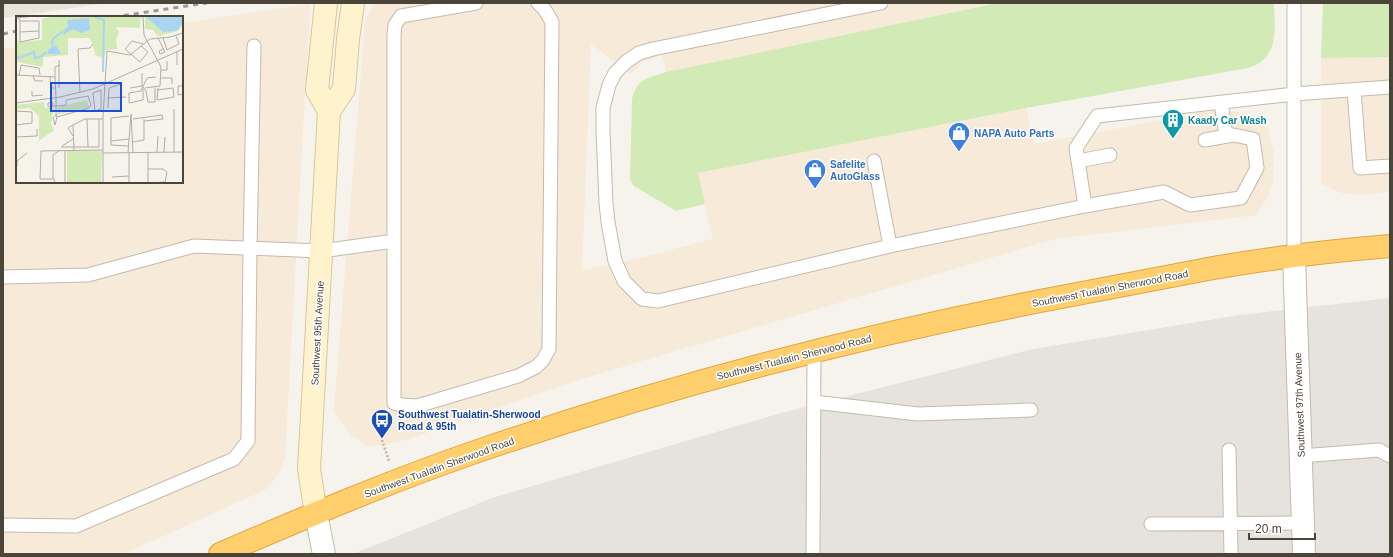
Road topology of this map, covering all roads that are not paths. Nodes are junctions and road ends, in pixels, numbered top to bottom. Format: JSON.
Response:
{"nodes":[{"id":1,"x":326,"y":3,"type":"edge"},
{"id":2,"x":353,"y":3,"type":"edge"},
{"id":3,"x":476,"y":3,"type":"edge"},
{"id":4,"x":538,"y":3,"type":"edge"},
{"id":5,"x":881,"y":3,"type":"edge"},
{"id":6,"x":1294,"y":3,"type":"edge"},
{"id":7,"x":254,"y":46,"type":"dead end"},
{"id":8,"x":1390,"y":87,"type":"edge"},
{"id":9,"x":1354,"y":90,"type":"junction"},
{"id":10,"x":1294,"y":94,"type":"junction"},
{"id":11,"x":1221,"y":103,"type":"junction"},
{"id":12,"x":329,"y":111,"type":"junction"},
{"id":13,"x":1226,"y":136,"type":"junction"},
{"id":14,"x":1205,"y":140,"type":"dead end"},
{"id":15,"x":1110,"y":155,"type":"dead end"},
{"id":16,"x":874,"y":161,"type":"dead end"},
{"id":17,"x":1078,"y":161,"type":"junction"},
{"id":18,"x":1390,"y":166,"type":"edge"},
{"id":19,"x":1085,"y":206,"type":"junction"},
{"id":20,"x":394,"y":241,"type":"junction"},
{"id":21,"x":890,"y":246,"type":"junction"},
{"id":22,"x":1390,"y":246,"type":"edge"},
{"id":23,"x":250,"y":248,"type":"junction"},
{"id":24,"x":321,"y":251,"type":"junction"},
{"id":25,"x":1294,"y":256,"type":"junction"},
{"id":26,"x":3,"y":277,"type":"edge"},
{"id":27,"x":814,"y":352,"type":"junction"},
{"id":28,"x":814,"y":402,"type":"junction"},
{"id":29,"x":1031,"y":410,"type":"dead end"},
{"id":30,"x":1230,"y":450,"type":"dead end"},
{"id":31,"x":1300,"y":456,"type":"junction"},
{"id":32,"x":1390,"y":456,"type":"edge"},
{"id":33,"x":316,"y":514,"type":"junction"},
{"id":34,"x":1230,"y":523,"type":"junction"},
{"id":35,"x":1303,"y":523,"type":"junction"},
{"id":36,"x":1151,"y":524,"type":"dead end"},
{"id":37,"x":4,"y":525,"type":"dead end"},
{"id":38,"x":220,"y":554,"type":"edge"},
{"id":39,"x":324,"y":554,"type":"edge"},
{"id":40,"x":813,"y":554,"type":"edge"},
{"id":41,"x":1231,"y":554,"type":"edge"},
{"id":42,"x":1304,"y":554,"type":"edge"}],
"edges":[{"from":1,"to":12,"type":"street"},
{"from":2,"to":12,"type":"street"},
{"from":3,"to":20,"type":"lane"},
{"from":4,"to":20,"type":"lane"},
{"from":5,"to":21,"type":"lane"},
{"from":6,"to":10,"type":"lane"},
{"from":7,"to":23,"type":"lane"},
{"from":8,"to":9,"type":"lane"},
{"from":9,"to":10,"type":"lane"},
{"from":9,"to":18,"type":"lane"},
{"from":10,"to":11,"type":"lane"},
{"from":10,"to":25,"type":"lane"},
{"from":11,"to":13,"type":"lane"},
{"from":11,"to":17,"type":"lane"},
{"from":12,"to":24,"type":"street","name":"Southwest 95th Avenue"},
{"from":13,"to":14,"type":"lane"},
{"from":13,"to":19,"type":"lane"},
{"from":15,"to":17,"type":"lane"},
{"from":16,"to":21,"type":"lane"},
{"from":17,"to":19,"type":"lane"},
{"from":19,"to":21,"type":"lane"},
{"from":20,"to":24,"type":"lane"},
{"from":22,"to":25,"type":"highway","name":"Southwest Tualatin Sherwood Road"},
{"from":23,"to":24,"type":"lane"},
{"from":23,"to":26,"type":"lane"},
{"from":23,"to":37,"type":"lane"},
{"from":24,"to":33,"type":"street","name":"Southwest 95th Avenue"},
{"from":25,"to":27,"type":"highway","name":"Southwest Tualatin Sherwood Road"},
{"from":25,"to":31,"type":"street","name":"Southwest 97th Avenue"},
{"from":27,"to":28,"type":"lane"},
{"from":27,"to":33,"type":"highway","name":"Southwest Tualatin Sherwood Road"},
{"from":28,"to":29,"type":"lane"},
{"from":28,"to":40,"type":"lane"},
{"from":30,"to":34,"type":"lane"},
{"from":31,"to":32,"type":"lane"},
{"from":31,"to":35,"type":"street","name":"Southwest 97th Avenue"},
{"from":33,"to":38,"type":"highway","name":"Southwest Tualatin Sherwood Road"},
{"from":33,"to":39,"type":"street","name":"Southwest 95th Avenue"},
{"from":34,"to":35,"type":"lane"},
{"from":34,"to":36,"type":"lane"},
{"from":34,"to":41,"type":"lane"},
{"from":35,"to":42,"type":"street","name":"Southwest 97th Avenue"}]}
